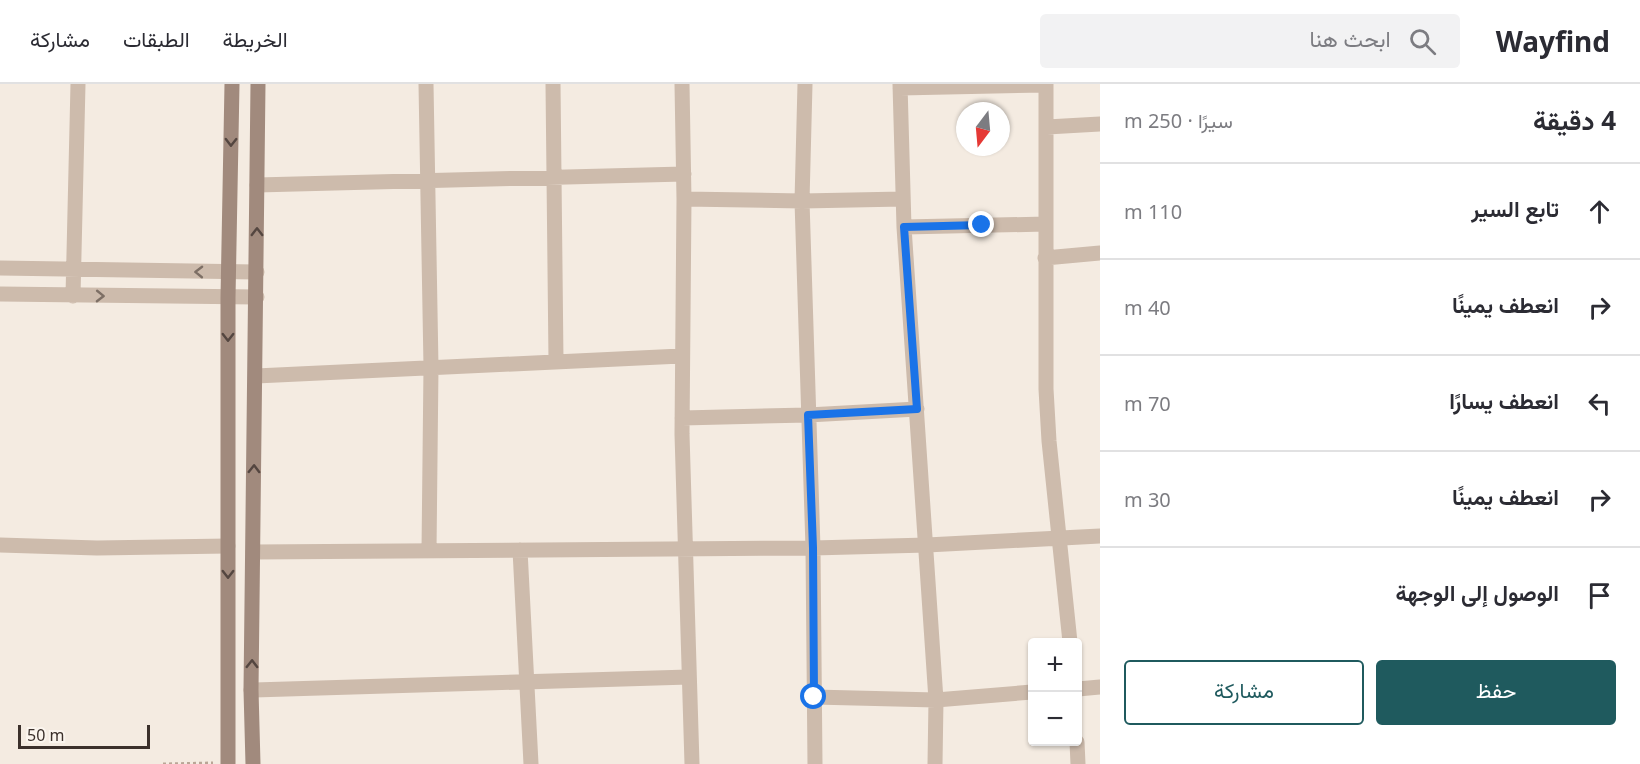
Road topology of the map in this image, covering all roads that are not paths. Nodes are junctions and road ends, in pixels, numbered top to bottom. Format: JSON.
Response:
{"nodes":[{"id":1,"x":78,"y":84,"type":"edge"},
{"id":2,"x":232,"y":84,"type":"edge"},
{"id":3,"x":258,"y":84,"type":"edge"},
{"id":4,"x":426,"y":84,"type":"edge"},
{"id":5,"x":553,"y":84,"type":"edge"},
{"id":6,"x":682,"y":84,"type":"edge"},
{"id":7,"x":805,"y":84,"type":"edge"},
{"id":8,"x":1046,"y":85,"type":"edge"},
{"id":9,"x":900,"y":86,"type":"edge"},
{"id":10,"x":1100,"y":124,"type":"edge"},
{"id":11,"x":1047,"y":127,"type":"junction"},
{"id":12,"x":684,"y":174,"type":"junction"},
{"id":13,"x":554,"y":178,"type":"junction"},
{"id":14,"x":427,"y":181,"type":"junction"},
{"id":15,"x":257,"y":185,"type":"junction"},
{"id":16,"x":684,"y":199,"type":"junction"},
{"id":17,"x":903,"y":199,"type":"junction"},
{"id":18,"x":802,"y":201,"type":"junction"},
{"id":19,"x":1046,"y":224,"type":"junction"},
{"id":20,"x":904,"y":227,"type":"junction"},
{"id":21,"x":1100,"y":253,"type":"edge"},
{"id":22,"x":1045,"y":258,"type":"junction"},
{"id":23,"x":0,"y":268,"type":"edge"},
{"id":24,"x":72,"y":270,"type":"junction"},
{"id":25,"x":229,"y":272,"type":"junction"},
{"id":26,"x":257,"y":272,"type":"junction"},
{"id":27,"x":0,"y":294,"type":"edge"},
{"id":28,"x":73,"y":296,"type":"junction"},
{"id":29,"x":257,"y":297,"type":"junction"},
{"id":30,"x":228,"y":298,"type":"junction"},
{"id":31,"x":681,"y":356,"type":"junction"},
{"id":32,"x":556,"y":361,"type":"junction"},
{"id":33,"x":432,"y":366,"type":"junction"},
{"id":34,"x":256,"y":376,"type":"junction"},
{"id":35,"x":917,"y":409,"type":"junction"},
{"id":36,"x":808,"y":415,"type":"junction"},
{"id":37,"x":682,"y":418,"type":"junction"},
{"id":38,"x":1100,"y":536,"type":"edge"},
{"id":39,"x":1060,"y":538,"type":"junction"},
{"id":40,"x":0,"y":545,"type":"edge"},
{"id":41,"x":927,"y":545,"type":"junction"},
{"id":42,"x":228,"y":546,"type":"junction"},
{"id":43,"x":813,"y":548,"type":"junction"},
{"id":44,"x":686,"y":549,"type":"junction"},
{"id":45,"x":429,"y":550,"type":"junction"},
{"id":46,"x":520,"y":550,"type":"junction"},
{"id":47,"x":253,"y":552,"type":"junction"},
{"id":48,"x":1070,"y":638,"type":"edge"},
{"id":49,"x":689,"y":677,"type":"junction"},
{"id":50,"x":526,"y":682,"type":"junction"},
{"id":51,"x":1100,"y":687,"type":"edge"},
{"id":52,"x":1082,"y":689,"type":"edge"},
{"id":53,"x":251,"y":690,"type":"junction"},
{"id":54,"x":1028,"y":693,"type":"edge"},
{"id":55,"x":814,"y":697,"type":"junction"},
{"id":56,"x":936,"y":700,"type":"junction"},
{"id":57,"x":1077,"y":746,"type":"edge"},
{"id":58,"x":228,"y":763,"type":"edge"},
{"id":59,"x":253,"y":764,"type":"edge"},
{"id":60,"x":531,"y":764,"type":"edge"},
{"id":61,"x":692,"y":764,"type":"edge"},
{"id":62,"x":815,"y":764,"type":"edge"},
{"id":63,"x":935,"y":764,"type":"edge"},
{"id":64,"x":1078,"y":764,"type":"edge"}],
"edges":[{"from":1,"to":24,"type":"street"},
{"from":2,"to":25,"type":"main road","one_way":true},
{"from":3,"to":15,"type":"main road"},
{"from":4,"to":14,"type":"street"},
{"from":5,"to":13,"type":"street"},
{"from":6,"to":12,"type":"street"},
{"from":7,"to":18,"type":"street"},
{"from":8,"to":9,"type":"street"},
{"from":8,"to":11,"type":"street"},
{"from":9,"to":17,"type":"street"},
{"from":10,"to":11,"type":"street"},
{"from":11,"to":19,"type":"street"},
{"from":12,"to":13,"type":"street"},
{"from":12,"to":16,"type":"street"},
{"from":13,"to":14,"type":"street"},
{"from":13,"to":32,"type":"street"},
{"from":14,"to":15,"type":"street"},
{"from":14,"to":33,"type":"street"},
{"from":26,"to":15,"type":"main road","one_way":true},
{"from":16,"to":18,"type":"street"},
{"from":16,"to":31,"type":"street"},
{"from":17,"to":18,"type":"street"},
{"from":17,"to":20,"type":"street"},
{"from":18,"to":36,"type":"street"},
{"from":19,"to":20,"type":"street"},
{"from":19,"to":22,"type":"street"},
{"from":20,"to":35,"type":"street"},
{"from":21,"to":22,"type":"street"},
{"from":22,"to":39,"type":"street"},
{"from":23,"to":24,"type":"street"},
{"from":25,"to":24,"type":"street","one_way":true},
{"from":24,"to":28,"type":"street"},
{"from":25,"to":26,"type":"street"},
{"from":25,"to":30,"type":"main road"},
{"from":26,"to":29,"type":"main road"},
{"from":27,"to":28,"type":"street"},
{"from":28,"to":30,"type":"street","one_way":true},
{"from":29,"to":30,"type":"street"},
{"from":29,"to":34,"type":"main road"},
{"from":30,"to":42,"type":"main road","one_way":true},
{"from":31,"to":32,"type":"street"},
{"from":31,"to":37,"type":"street"},
{"from":32,"to":33,"type":"street"},
{"from":33,"to":34,"type":"street"},
{"from":33,"to":45,"type":"street"},
{"from":47,"to":34,"type":"main road","one_way":true},
{"from":35,"to":36,"type":"street"},
{"from":35,"to":41,"type":"street"},
{"from":36,"to":37,"type":"street"},
{"from":36,"to":43,"type":"street"},
{"from":37,"to":44,"type":"street"},
{"from":38,"to":39,"type":"street"},
{"from":39,"to":41,"type":"street"},
{"from":39,"to":48,"type":"street"},
{"from":40,"to":42,"type":"street"},
{"from":41,"to":43,"type":"street"},
{"from":41,"to":56,"type":"street"},
{"from":42,"to":58,"type":"main road","one_way":true},
{"from":43,"to":44,"type":"street"},
{"from":43,"to":55,"type":"street"},
{"from":44,"to":46,"type":"street"},
{"from":44,"to":49,"type":"street"},
{"from":45,"to":46,"type":"street"},
{"from":45,"to":47,"type":"street"},
{"from":46,"to":50,"type":"street"},
{"from":53,"to":47,"type":"main road","one_way":true},
{"from":49,"to":50,"type":"street"},
{"from":49,"to":61,"type":"street"},
{"from":50,"to":53,"type":"street"},
{"from":50,"to":60,"type":"street"},
{"from":51,"to":52,"type":"street"},
{"from":53,"to":59,"type":"main road"},
{"from":54,"to":56,"type":"street"},
{"from":55,"to":56,"type":"street"},
{"from":55,"to":62,"type":"street"},
{"from":56,"to":63,"type":"street"},
{"from":57,"to":64,"type":"street"}]}
